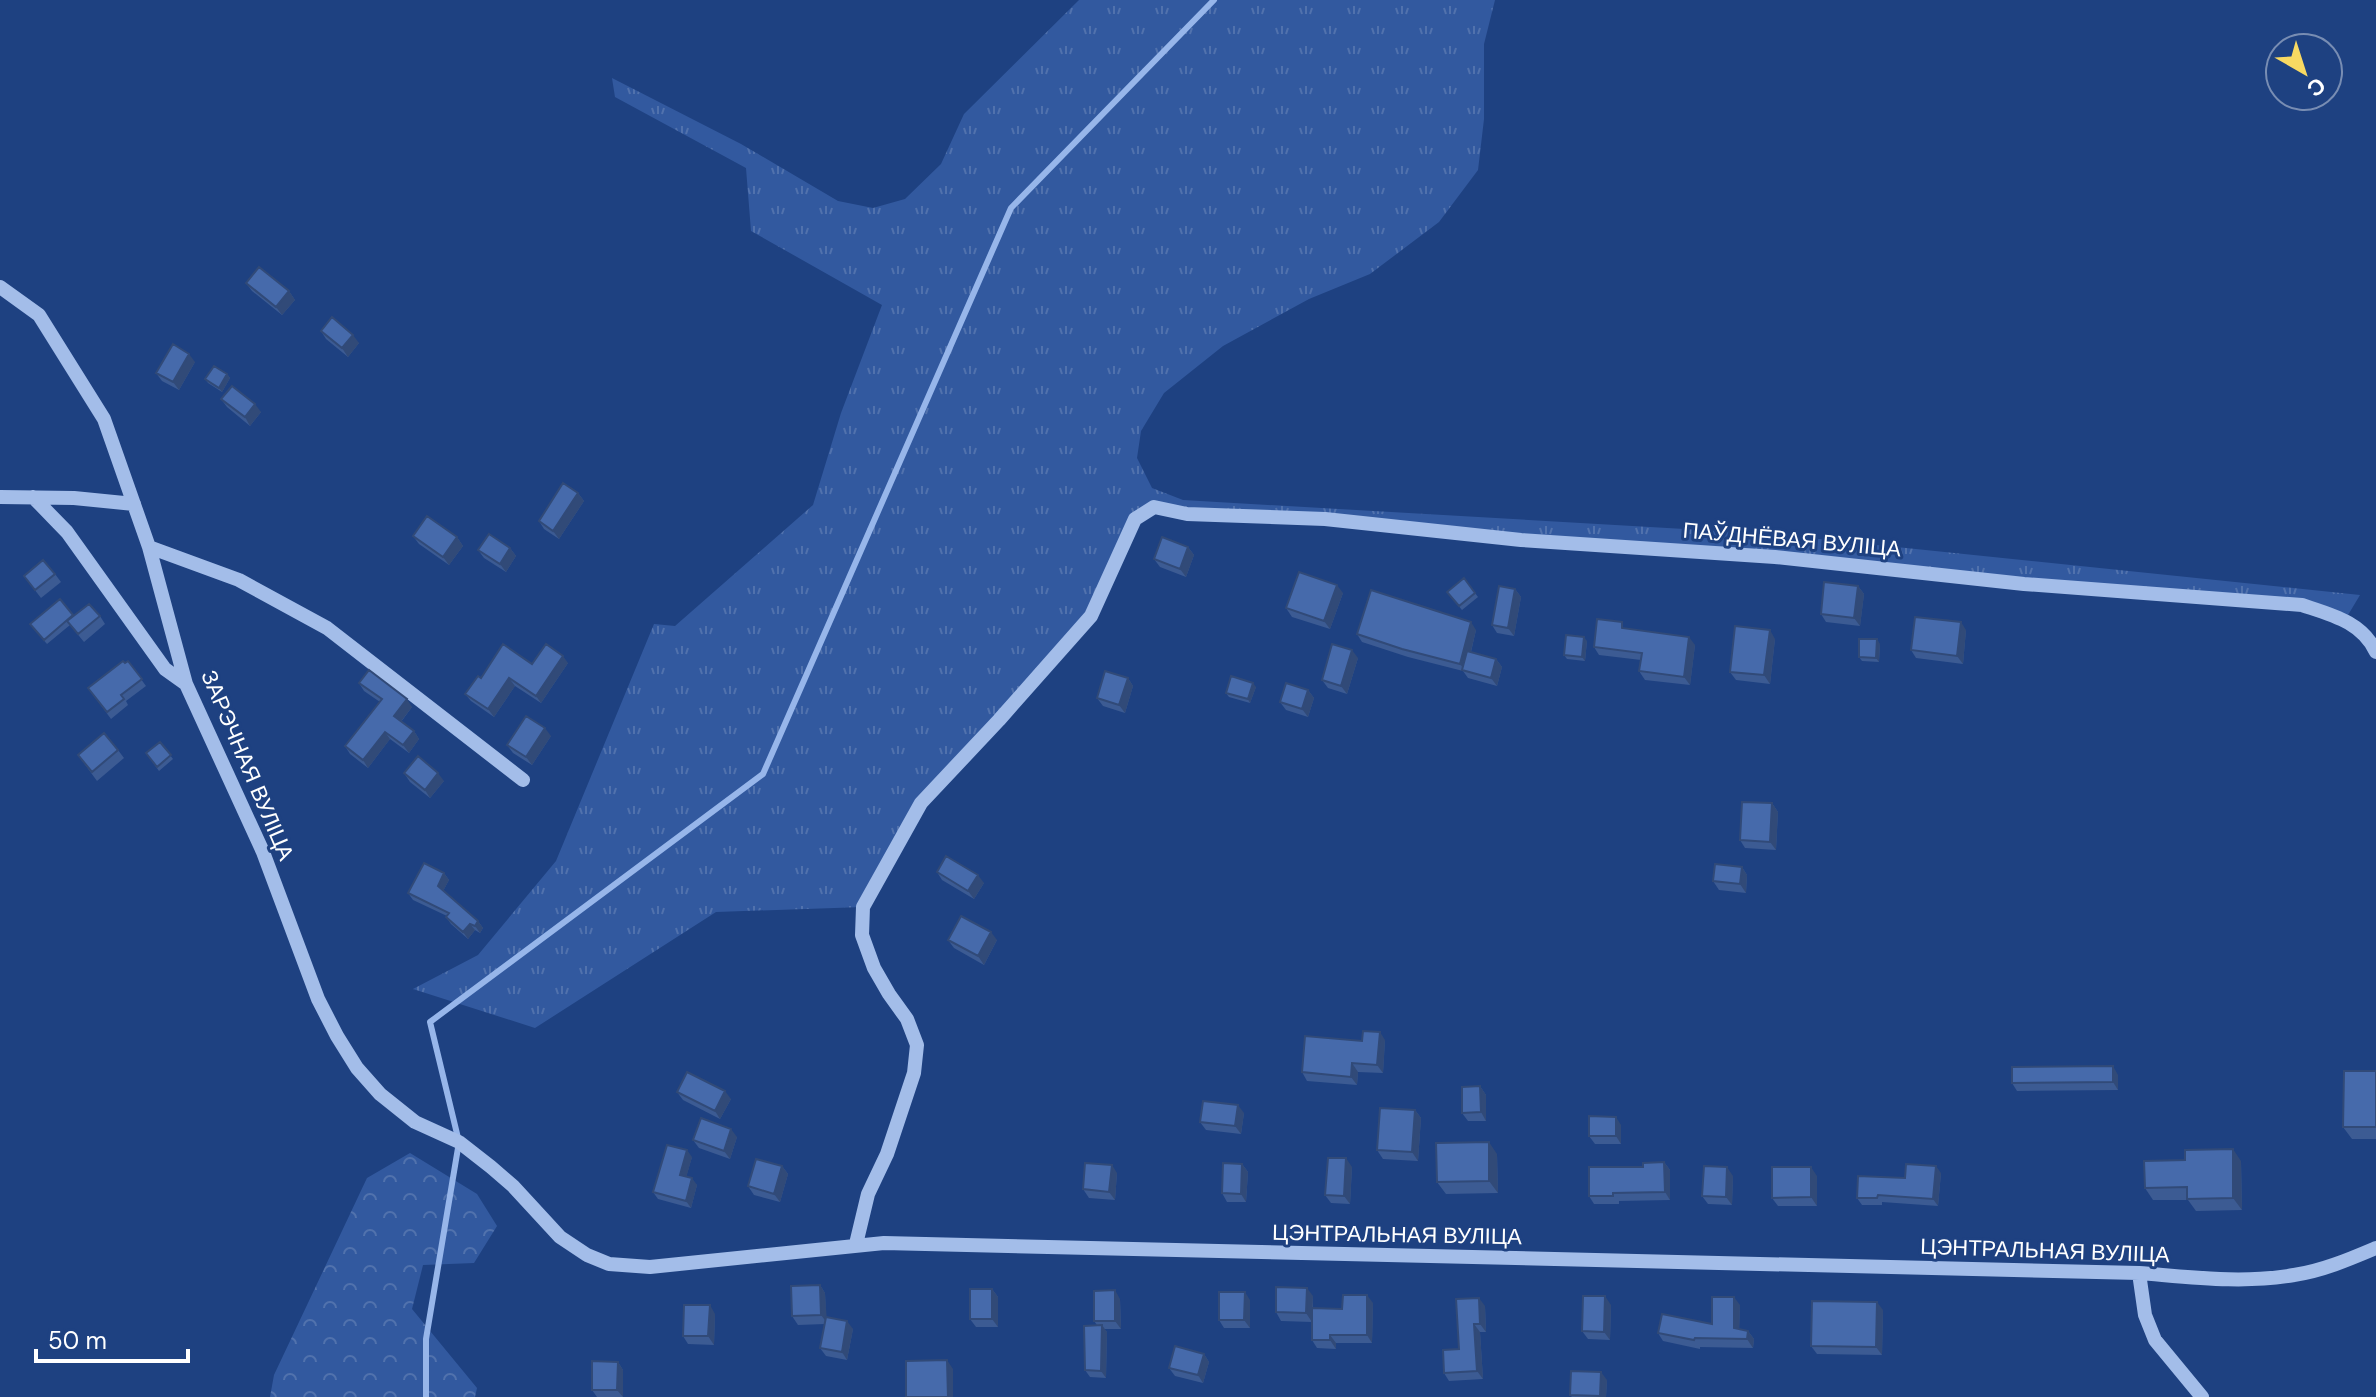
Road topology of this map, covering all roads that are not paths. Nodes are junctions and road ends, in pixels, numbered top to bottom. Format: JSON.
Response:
{"nodes":[{"id":1,"x":0,"y":287,"type":"edge"},
{"id":2,"x":0,"y":497,"type":"edge"},
{"id":3,"x":33,"y":497,"type":"junction"},
{"id":4,"x":134,"y":504,"type":"junction"},
{"id":5,"x":149,"y":547,"type":"junction"},
{"id":6,"x":2376,"y":652,"type":"edge"},
{"id":7,"x":186,"y":684,"type":"junction"},
{"id":8,"x":523,"y":780,"type":"dead end"},
{"id":9,"x":459,"y":1142,"type":"joint"},
{"id":10,"x":856,"y":1244,"type":"junction"},
{"id":11,"x":2376,"y":1248,"type":"edge"},
{"id":12,"x":2139,"y":1273,"type":"junction"},
{"id":13,"x":2202,"y":1397,"type":"edge"}],
"edges":[{"from":1,"to":4,"type":"street","name":"ЗАРЭЧНАЯ ВУЛІЦА"},
{"from":2,"to":3,"type":"street"},
{"from":3,"to":4,"type":"street"},
{"from":3,"to":7,"type":"street"},
{"from":4,"to":5,"type":"street","name":"ЗАРЭЧНАЯ ВУЛІЦА"},
{"from":5,"to":7,"type":"street","name":"ЗАРЭЧНАЯ ВУЛІЦА"},
{"from":5,"to":8,"type":"street"},
{"from":6,"to":10,"type":"street","name":"ПАЎДНЁВАЯ ВУЛІЦА"},
{"from":7,"to":9,"type":"street","name":"ЗАРЭЧНАЯ ВУЛІЦА"},
{"from":9,"to":10,"type":"street","name":"ЦЭНТРАЛЬНАЯ ВУЛІЦА"},
{"from":10,"to":12,"type":"street","name":"ЦЭНТРАЛЬНАЯ ВУЛІЦА"},
{"from":11,"to":12,"type":"street","name":"ЦЭНТРАЛЬНАЯ ВУЛІЦА"},
{"from":12,"to":13,"type":"street"}]}
